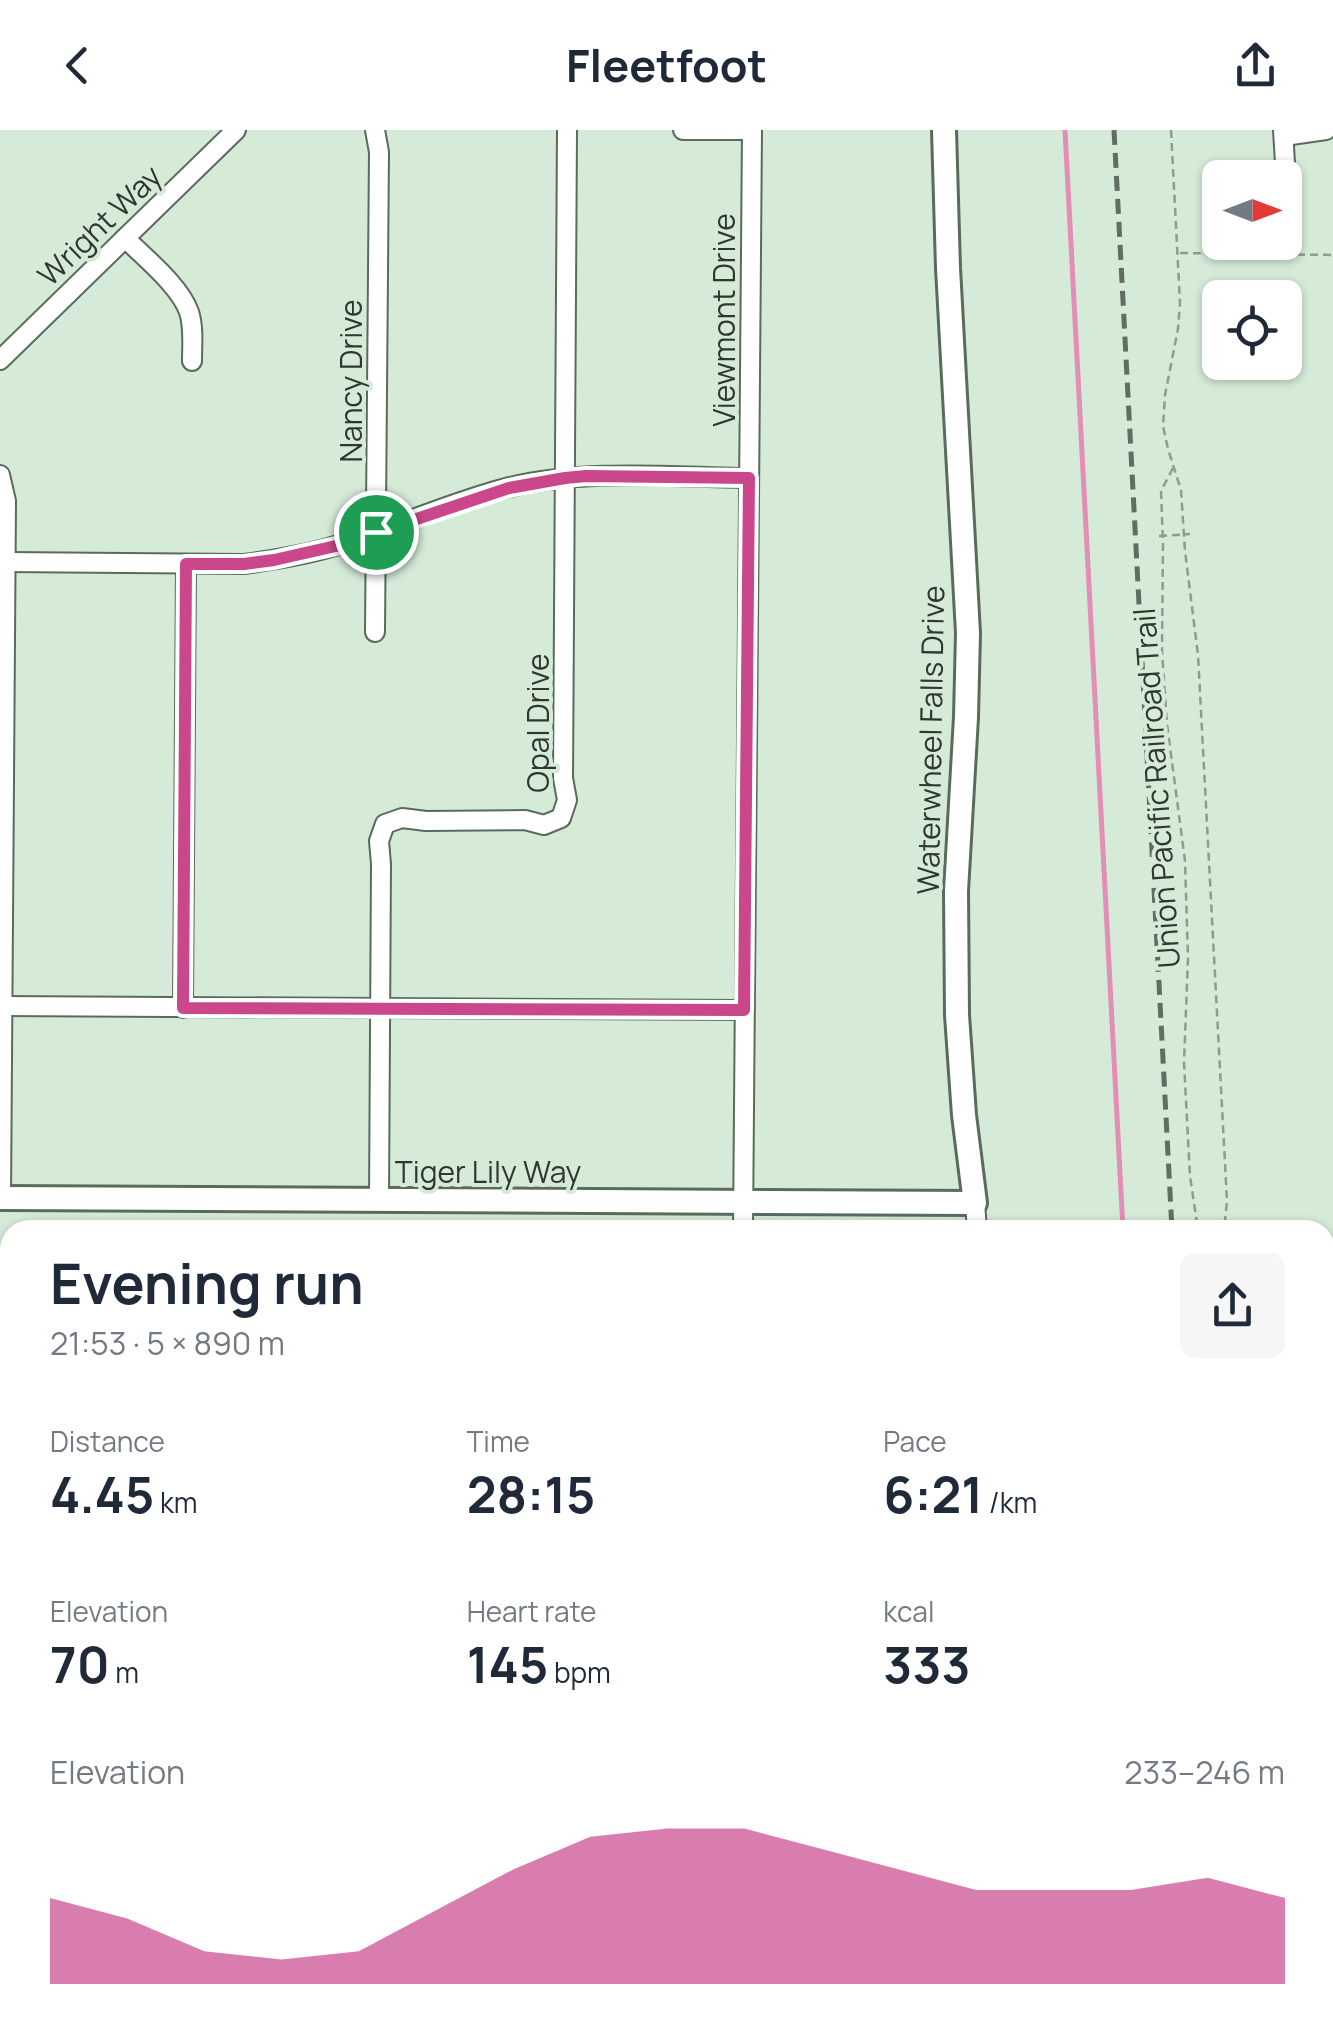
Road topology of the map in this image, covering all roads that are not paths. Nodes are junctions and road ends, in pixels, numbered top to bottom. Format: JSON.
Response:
{"nodes":[{"id":1,"x":236,"y":130,"type":"edge"},
{"id":2,"x":375,"y":130,"type":"edge"},
{"id":3,"x":567,"y":130,"type":"edge"},
{"id":4,"x":684,"y":130,"type":"edge"},
{"id":5,"x":752,"y":130,"type":"edge"},
{"id":6,"x":944,"y":130,"type":"edge"},
{"id":7,"x":1326,"y":130,"type":"edge"},
{"id":8,"x":1283,"y":133,"type":"edge"},
{"id":9,"x":1285,"y":160,"type":"edge"},
{"id":10,"x":125,"y":238,"type":"junction"},
{"id":11,"x":0,"y":360,"type":"edge"},
{"id":12,"x":192,"y":361,"type":"dead end"},
{"id":13,"x":0,"y":475,"type":"edge"},
{"id":14,"x":565,"y":478,"type":"junction"},
{"id":15,"x":749,"y":478,"type":"junction"},
{"id":16,"x":376,"y":532,"type":"junction"},
{"id":17,"x":6,"y":562,"type":"junction"},
{"id":18,"x":186,"y":564,"type":"junction"},
{"id":19,"x":375,"y":632,"type":"dead end"},
{"id":20,"x":1,"y":1006,"type":"edge"},
{"id":21,"x":183,"y":1008,"type":"junction"},
{"id":22,"x":380,"y":1009,"type":"junction"},
{"id":23,"x":744,"y":1010,"type":"junction"},
{"id":24,"x":1,"y":1198,"type":"edge"},
{"id":25,"x":378,"y":1200,"type":"junction"},
{"id":26,"x":744,"y":1203,"type":"junction"},
{"id":27,"x":975,"y":1203,"type":"junction"},
{"id":28,"x":743,"y":1220,"type":"edge"},
{"id":29,"x":976,"y":1220,"type":"edge"}],
"edges":[{"from":1,"to":10,"type":"street","name":"Wright Way"},
{"from":2,"to":16,"type":"street","name":"Nancy Drive"},
{"from":3,"to":14,"type":"street","name":"Opal Drive"},
{"from":4,"to":5,"type":"street"},
{"from":5,"to":15,"type":"street","name":"Viewmont Drive"},
{"from":6,"to":27,"type":"street","name":"Waterwheel Falls Drive"},
{"from":7,"to":8,"type":"street"},
{"from":8,"to":9,"type":"street"},
{"from":10,"to":11,"type":"street","name":"Wright Way"},
{"from":10,"to":12,"type":"street"},
{"from":13,"to":17,"type":"street"},
{"from":14,"to":15,"type":"street"},
{"from":14,"to":16,"type":"street"},
{"from":14,"to":22,"type":"street","name":"Opal Drive"},
{"from":15,"to":23,"type":"street","name":"Viewmont Drive"},
{"from":16,"to":18,"type":"street"},
{"from":16,"to":19,"type":"street","name":"Nancy Drive"},
{"from":17,"to":18,"type":"street"},
{"from":17,"to":20,"type":"street"},
{"from":18,"to":21,"type":"street"},
{"from":20,"to":21,"type":"street"},
{"from":20,"to":24,"type":"street"},
{"from":21,"to":22,"type":"street"},
{"from":22,"to":23,"type":"street"},
{"from":22,"to":25,"type":"street","name":"Opal Drive"},
{"from":23,"to":26,"type":"street","name":"Viewmont Drive"},
{"from":24,"to":25,"type":"street","name":"Tiger Lily Way"},
{"from":25,"to":26,"type":"street","name":"Tiger Lily Way"},
{"from":26,"to":27,"type":"street","name":"Tiger Lily Way"},
{"from":26,"to":28,"type":"street","name":"Viewmont Drive"},
{"from":27,"to":29,"type":"street","name":"Waterwheel Falls Drive"}]}
